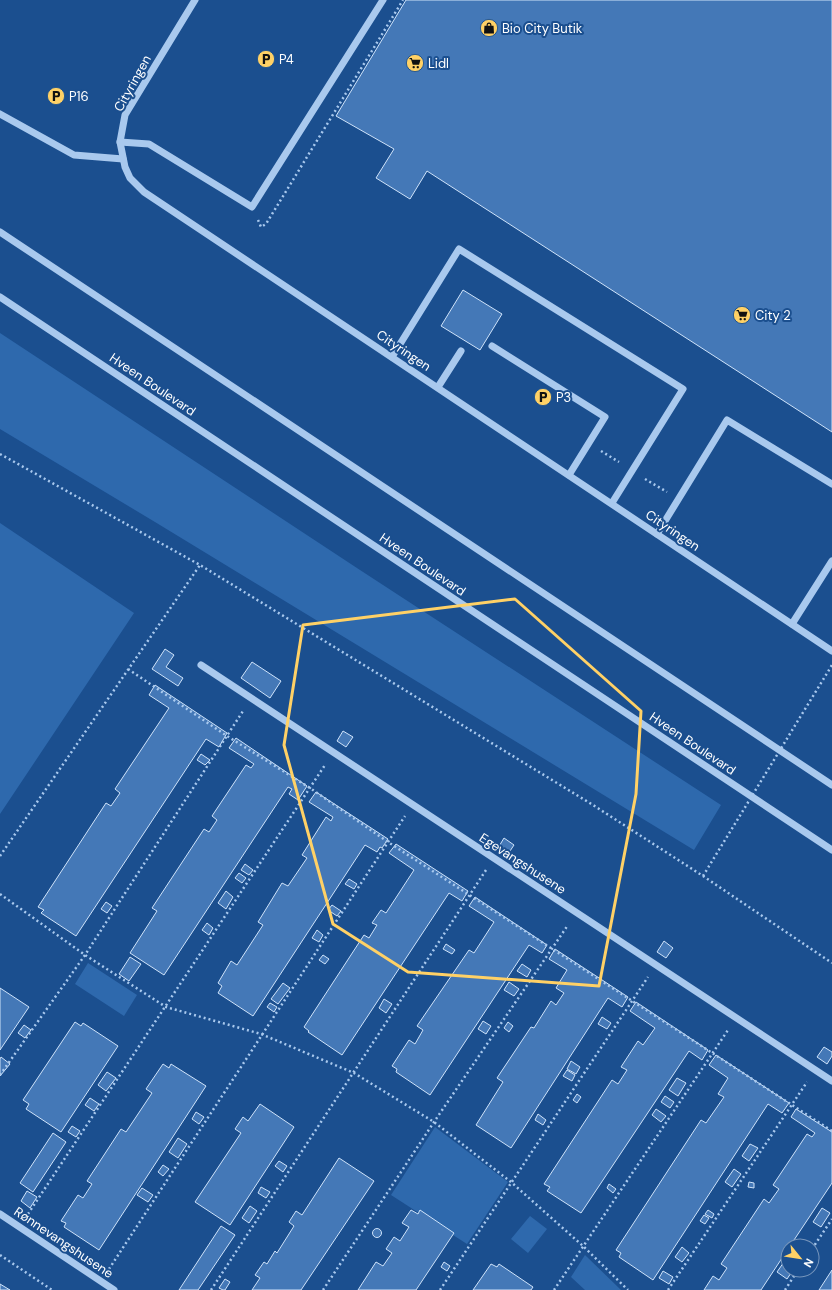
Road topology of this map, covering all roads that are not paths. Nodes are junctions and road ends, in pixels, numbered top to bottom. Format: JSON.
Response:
{"nodes":[{"id":1,"x":195,"y":0,"type":"edge"},
{"id":2,"x":383,"y":0,"type":"edge"},
{"id":3,"x":0,"y":114,"type":"edge"},
{"id":4,"x":120,"y":142,"type":"junction"},
{"id":5,"x":123,"y":159,"type":"junction"},
{"id":6,"x":0,"y":232,"type":"edge"},
{"id":7,"x":0,"y":297,"type":"edge"},
{"id":8,"x":492,"y":346,"type":"dead end"},
{"id":9,"x":461,"y":351,"type":"dead end"},
{"id":10,"x":392,"y":357,"type":"junction"},
{"id":11,"x":438,"y":387,"type":"junction"},
{"id":12,"x":569,"y":475,"type":"junction"},
{"id":13,"x":832,"y":484,"type":"edge"},
{"id":14,"x":612,"y":504,"type":"junction"},
{"id":15,"x":657,"y":534,"type":"junction"},
{"id":16,"x":832,"y":561,"type":"edge"},
{"id":17,"x":792,"y":624,"type":"junction"},
{"id":18,"x":832,"y":651,"type":"edge"},
{"id":19,"x":201,"y":665,"type":"dead end"},
{"id":20,"x":832,"y":785,"type":"edge"},
{"id":21,"x":832,"y":850,"type":"edge"},
{"id":22,"x":832,"y":1081,"type":"edge"},
{"id":23,"x":0,"y":1214,"type":"edge"},
{"id":24,"x":114,"y":1290,"type":"edge"}],
"edges":[{"from":1,"to":4,"type":"street","name":"Cityringen"},
{"from":2,"to":4,"type":"street"},
{"from":3,"to":5,"type":"street"},
{"from":4,"to":5,"type":"street","name":"Cityringen"},
{"from":5,"to":10,"type":"street","name":"Cityringen"},
{"from":6,"to":20,"type":"street"},
{"from":7,"to":21,"type":"street","name":"Hveen Boulevard"},
{"from":8,"to":12,"type":"street"},
{"from":9,"to":11,"type":"street"},
{"from":10,"to":11,"type":"street","name":"Cityringen"},
{"from":10,"to":14,"type":"street"},
{"from":11,"to":12,"type":"street","name":"Cityringen"},
{"from":12,"to":14,"type":"street","name":"Cityringen"},
{"from":13,"to":15,"type":"street"},
{"from":14,"to":15,"type":"street","name":"Cityringen"},
{"from":15,"to":17,"type":"street","name":"Cityringen"},
{"from":16,"to":17,"type":"street"},
{"from":17,"to":18,"type":"street","name":"Cityringen"},
{"from":19,"to":22,"type":"street","name":"Egevangshusene"},
{"from":23,"to":24,"type":"street","name":"Rønnevangshusene"}]}
